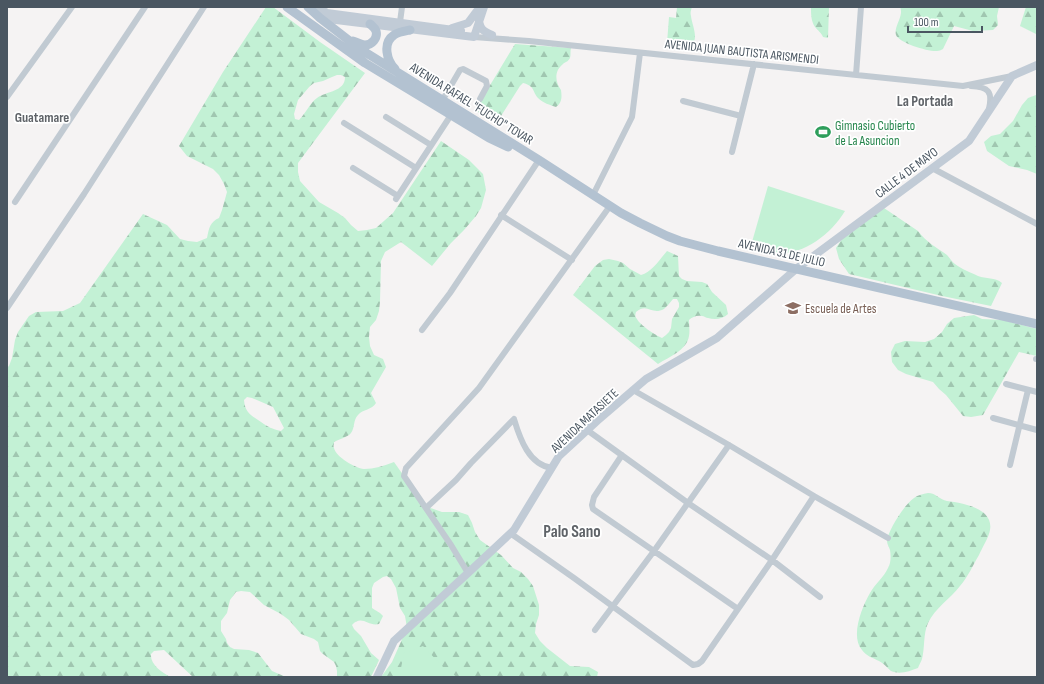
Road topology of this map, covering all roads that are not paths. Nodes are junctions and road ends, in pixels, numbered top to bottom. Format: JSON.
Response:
{"nodes":[{"id":1,"x":72,"y":7,"type":"edge"},
{"id":2,"x":145,"y":7,"type":"edge"},
{"id":3,"x":204,"y":7,"type":"edge"},
{"id":4,"x":287,"y":7,"type":"edge"},
{"id":5,"x":308,"y":7,"type":"edge"},
{"id":6,"x":317,"y":7,"type":"edge"},
{"id":7,"x":402,"y":7,"type":"edge"},
{"id":8,"x":861,"y":7,"type":"edge"},
{"id":9,"x":480,"y":8,"type":"edge"},
{"id":10,"x":296,"y":13,"type":"junction"},
{"id":11,"x":325,"y":13,"type":"edge"},
{"id":12,"x":479,"y":21,"type":"junction"},
{"id":13,"x":400,"y":22,"type":"junction"},
{"id":14,"x":370,"y":24,"type":"junction"},
{"id":15,"x":448,"y":29,"type":"junction"},
{"id":16,"x":410,"y":30,"type":"junction"},
{"id":17,"x":472,"y":35,"type":"junction"},
{"id":18,"x":492,"y":35,"type":"junction"},
{"id":19,"x":346,"y":39,"type":"junction"},
{"id":20,"x":518,"y":40,"type":"junction"},
{"id":21,"x":640,"y":53,"type":"junction"},
{"id":22,"x":754,"y":64,"type":"junction"},
{"id":23,"x":1037,"y":65,"type":"edge"},
{"id":24,"x":400,"y":75,"type":"junction"},
{"id":25,"x":856,"y":75,"type":"junction"},
{"id":26,"x":1012,"y":76,"type":"junction"},
{"id":27,"x":963,"y":86,"type":"junction"},
{"id":28,"x":7,"y":97,"type":"edge"},
{"id":29,"x":480,"y":99,"type":"dead end"},
{"id":30,"x":442,"y":101,"type":"junction"},
{"id":31,"x":683,"y":101,"type":"dead end"},
{"id":32,"x":989,"y":111,"type":"junction"},
{"id":33,"x":450,"y":115,"type":"junction"},
{"id":34,"x":741,"y":116,"type":"junction"},
{"id":35,"x":386,"y":117,"type":"dead end"},
{"id":36,"x":344,"y":123,"type":"dead end"},
{"id":37,"x":431,"y":144,"type":"junction"},
{"id":38,"x":732,"y":152,"type":"dead end"},
{"id":39,"x":539,"y":160,"type":"junction"},
{"id":40,"x":353,"y":168,"type":"dead end"},
{"id":41,"x":416,"y":168,"type":"junction"},
{"id":42,"x":932,"y":168,"type":"junction"},
{"id":43,"x":593,"y":195,"type":"junction"},
{"id":44,"x":15,"y":202,"type":"dead end"},
{"id":45,"x":610,"y":206,"type":"junction"},
{"id":46,"x":501,"y":215,"type":"junction"},
{"id":47,"x":1037,"y":224,"type":"edge"},
{"id":48,"x":572,"y":260,"type":"junction"},
{"id":49,"x":796,"y":269,"type":"junction"},
{"id":50,"x":7,"y":308,"type":"edge"},
{"id":51,"x":1037,"y":324,"type":"edge"},
{"id":52,"x":422,"y":330,"type":"dead end"},
{"id":53,"x":1006,"y":384,"type":"dead end"},
{"id":54,"x":633,"y":390,"type":"junction"},
{"id":55,"x":1028,"y":390,"type":"junction"},
{"id":56,"x":1037,"y":392,"type":"edge"},
{"id":57,"x":993,"y":418,"type":"dead end"},
{"id":58,"x":1019,"y":425,"type":"junction"},
{"id":59,"x":587,"y":430,"type":"junction"},
{"id":60,"x":1037,"y":430,"type":"edge"},
{"id":61,"x":729,"y":445,"type":"junction"},
{"id":62,"x":622,"y":456,"type":"junction"},
{"id":63,"x":1010,"y":465,"type":"dead end"},
{"id":64,"x":552,"y":468,"type":"junction"},
{"id":65,"x":814,"y":496,"type":"junction"},
{"id":66,"x":688,"y":503,"type":"junction"},
{"id":67,"x":426,"y":508,"type":"junction"},
{"id":68,"x":510,"y":533,"type":"junction"},
{"id":69,"x":888,"y":538,"type":"dead end"},
{"id":70,"x":654,"y":552,"type":"junction"},
{"id":71,"x":772,"y":560,"type":"junction"},
{"id":72,"x":468,"y":573,"type":"junction"},
{"id":73,"x":820,"y":596,"type":"dead end"},
{"id":74,"x":613,"y":607,"type":"junction"},
{"id":75,"x":738,"y":609,"type":"junction"},
{"id":76,"x":595,"y":630,"type":"dead end"},
{"id":77,"x":377,"y":677,"type":"edge"}],
"edges":[{"from":1,"to":28,"type":"street"},
{"from":2,"to":44,"type":"street"},
{"from":3,"to":50,"type":"street"},
{"from":4,"to":10,"type":"main road","name":"AVENIDA RAFAEL \"FUCHO\" TOVAR"},
{"from":5,"to":11,"type":"main road","name":"AVENIDA RAFAEL \"FUCHO\" TOVAR"},
{"from":6,"to":11,"type":"street","name":"AVENIDA JUAN BAUTISTA ARISMENDI"},
{"from":7,"to":13,"type":"street"},
{"from":8,"to":25,"type":"street"},
{"from":9,"to":12,"type":"street"},
{"from":9,"to":15,"type":"street"},
{"from":9,"to":17,"type":"street"},
{"from":10,"to":11,"type":"main road"},
{"from":10,"to":33,"type":"main road","name":"AVENIDA RAFAEL \"FUCHO\" TOVAR"},
{"from":11,"to":13,"type":"street","name":"AVENIDA JUAN BAUTISTA ARISMENDI"},
{"from":11,"to":14,"type":"street","name":"AVENIDA JUAN BAUTISTA ARISMENDI"},
{"from":11,"to":19,"type":"main road","name":"AVENIDA RAFAEL \"FUCHO\" TOVAR"},
{"from":12,"to":17,"type":"street"},
{"from":12,"to":18,"type":"street"},
{"from":13,"to":15,"type":"street","name":"AVENIDA JUAN BAUTISTA ARISMENDI"},
{"from":14,"to":16,"type":"street","name":"AVENIDA JUAN BAUTISTA ARISMENDI"},
{"from":14,"to":19,"type":"main road"},
{"from":15,"to":17,"type":"street","name":"AVENIDA JUAN BAUTISTA ARISMENDI"},
{"from":16,"to":17,"type":"street","name":"AVENIDA JUAN BAUTISTA ARISMENDI"},
{"from":16,"to":24,"type":"main road"},
{"from":17,"to":18,"type":"street","name":"AVENIDA JUAN BAUTISTA ARISMENDI"},
{"from":17,"to":20,"type":"street","name":"AVENIDA JUAN BAUTISTA ARISMENDI"},
{"from":18,"to":20,"type":"street","name":"AVENIDA JUAN BAUTISTA ARISMENDI"},
{"from":19,"to":24,"type":"main road","name":"AVENIDA RAFAEL \"FUCHO\" TOVAR"},
{"from":20,"to":21,"type":"street","name":"AVENIDA JUAN BAUTISTA ARISMENDI"},
{"from":21,"to":22,"type":"street","name":"AVENIDA JUAN BAUTISTA ARISMENDI"},
{"from":21,"to":43,"type":"street"},
{"from":22,"to":25,"type":"street","name":"AVENIDA JUAN BAUTISTA ARISMENDI"},
{"from":22,"to":34,"type":"street"},
{"from":23,"to":26,"type":"street"},
{"from":24,"to":30,"type":"main road","name":"AVENIDA RAFAEL \"FUCHO\" TOVAR"},
{"from":25,"to":27,"type":"street","name":"AVENIDA JUAN BAUTISTA ARISMENDI"},
{"from":26,"to":27,"type":"street","name":"AVENIDA JUAN BAUTISTA ARISMENDI"},
{"from":26,"to":32,"type":"street","name":"CALLE 4 DE MAYO"},
{"from":27,"to":32,"type":"street","name":"AVENIDA JUAN BAUTISTA ARISMENDI"},
{"from":29,"to":30,"type":"street"},
{"from":30,"to":39,"type":"main road","name":"AVENIDA RAFAEL \"FUCHO\" TOVAR"},
{"from":31,"to":34,"type":"street"},
{"from":32,"to":42,"type":"street","name":"CALLE 4 DE MAYO"},
{"from":33,"to":37,"type":"street"},
{"from":33,"to":39,"type":"main road","name":"AVENIDA RAFAEL \"FUCHO\" TOVAR"},
{"from":34,"to":38,"type":"street"},
{"from":35,"to":37,"type":"street"},
{"from":36,"to":41,"type":"street"},
{"from":37,"to":41,"type":"street"},
{"from":39,"to":43,"type":"main road","name":"AVENIDA 31 DE JULIO"},
{"from":39,"to":46,"type":"street"},
{"from":40,"to":41,"type":"street"},
{"from":42,"to":47,"type":"street"},
{"from":42,"to":49,"type":"street","name":"CALLE 4 DE MAYO"},
{"from":43,"to":45,"type":"main road","name":"AVENIDA 31 DE JULIO"},
{"from":45,"to":48,"type":"street"},
{"from":45,"to":49,"type":"main road","name":"AVENIDA 31 DE JULIO"},
{"from":46,"to":48,"type":"street"},
{"from":46,"to":52,"type":"street"},
{"from":48,"to":67,"type":"street"},
{"from":49,"to":51,"type":"main road","name":"AVENIDA 31 DE JULIO"},
{"from":49,"to":54,"type":"street","name":"AVENIDA MATASIETE"},
{"from":53,"to":55,"type":"street"},
{"from":54,"to":59,"type":"street","name":"AVENIDA MATASIETE"},
{"from":54,"to":61,"type":"street"},
{"from":55,"to":56,"type":"street"},
{"from":55,"to":58,"type":"street"},
{"from":57,"to":58,"type":"street"},
{"from":58,"to":60,"type":"street"},
{"from":58,"to":63,"type":"street"},
{"from":59,"to":62,"type":"street"},
{"from":59,"to":64,"type":"street","name":"AVENIDA MATASIETE"},
{"from":61,"to":65,"type":"street"},
{"from":61,"to":66,"type":"street"},
{"from":62,"to":66,"type":"street"},
{"from":62,"to":70,"type":"street"},
{"from":64,"to":67,"type":"street"},
{"from":64,"to":68,"type":"street","name":"AVENIDA MATASIETE"},
{"from":65,"to":69,"type":"street"},
{"from":65,"to":71,"type":"street"},
{"from":66,"to":70,"type":"street"},
{"from":66,"to":71,"type":"street"},
{"from":67,"to":72,"type":"street"},
{"from":68,"to":72,"type":"street","name":"AVENIDA MATASIETE"},
{"from":68,"to":74,"type":"street"},
{"from":70,"to":74,"type":"street"},
{"from":70,"to":75,"type":"street"},
{"from":71,"to":73,"type":"street"},
{"from":71,"to":75,"type":"street"},
{"from":72,"to":77,"type":"street","name":"AVENIDA MATASIETE"},
{"from":74,"to":75,"type":"street"},
{"from":74,"to":76,"type":"street"}]}
